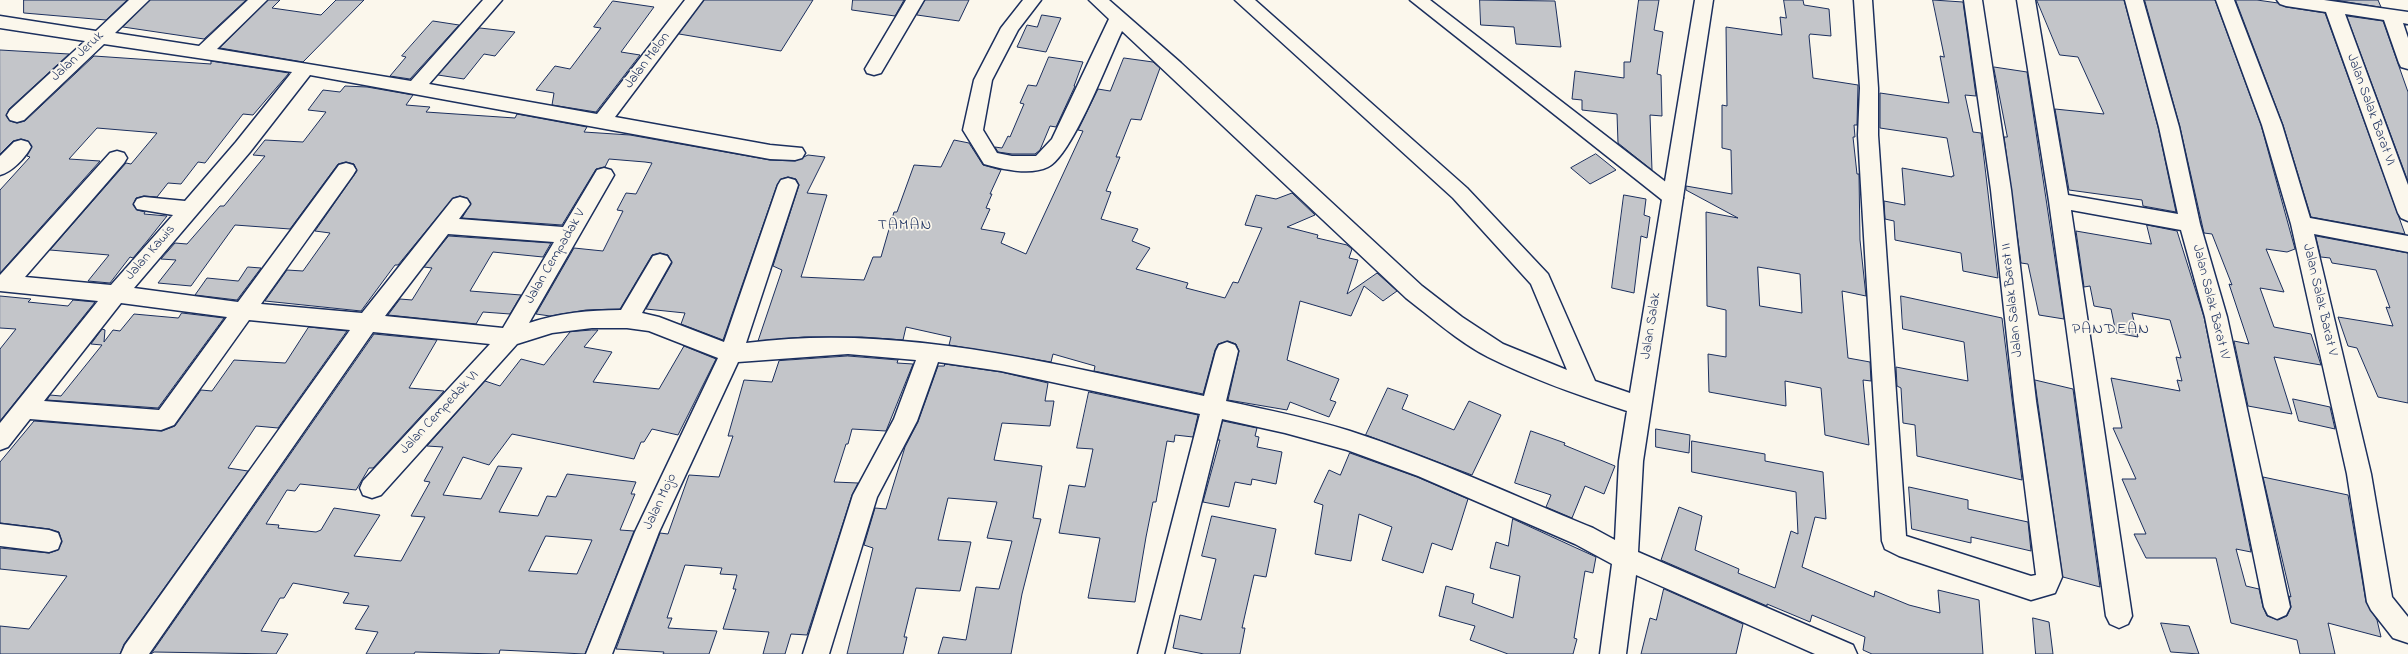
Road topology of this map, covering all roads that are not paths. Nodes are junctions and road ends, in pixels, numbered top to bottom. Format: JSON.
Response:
{"nodes":[{"id":1,"x":140,"y":0,"type":"edge"},
{"id":2,"x":258,"y":0,"type":"edge"},
{"id":3,"x":493,"y":0,"type":"edge"},
{"id":4,"x":694,"y":0,"type":"edge"},
{"id":5,"x":915,"y":0,"type":"edge"},
{"id":6,"x":1032,"y":0,"type":"edge"},
{"id":7,"x":1098,"y":0,"type":"edge"},
{"id":8,"x":1244,"y":0,"type":"edge"},
{"id":9,"x":1419,"y":0,"type":"edge"},
{"id":10,"x":1704,"y":0,"type":"edge"},
{"id":11,"x":1863,"y":0,"type":"edge"},
{"id":12,"x":1973,"y":0,"type":"edge"},
{"id":13,"x":2026,"y":0,"type":"edge"},
{"id":14,"x":2134,"y":0,"type":"edge"},
{"id":15,"x":2225,"y":0,"type":"edge"},
{"id":16,"x":2286,"y":0,"type":"edge"},
{"id":17,"x":2333,"y":7,"type":"junction"},
{"id":18,"x":2400,"y":17,"type":"edge"},
{"id":19,"x":1118,"y":18,"type":"junction"},
{"id":20,"x":0,"y":22,"type":"edge"},
{"id":21,"x":97,"y":38,"type":"junction"},
{"id":22,"x":202,"y":53,"type":"junction"},
{"id":23,"x":2408,"y":63,"type":"edge"},
{"id":24,"x":305,"y":68,"type":"junction"},
{"id":25,"x":874,"y":69,"type":"dead end"},
{"id":26,"x":414,"y":89,"type":"junction"},
{"id":27,"x":17,"y":115,"type":"dead end"},
{"id":28,"x":601,"y":122,"type":"junction"},
{"id":29,"x":21,"y":147,"type":"dead end"},
{"id":30,"x":795,"y":153,"type":"dead end"},
{"id":31,"x":117,"y":158,"type":"dead end"},
{"id":32,"x":0,"y":168,"type":"edge"},
{"id":33,"x":346,"y":170,"type":"dead end"},
{"id":34,"x":604,"y":175,"type":"dead end"},
{"id":35,"x":788,"y":186,"type":"dead end"},
{"id":36,"x":1673,"y":198,"type":"junction"},
{"id":37,"x":2059,"y":202,"type":"junction"},
{"id":38,"x":144,"y":204,"type":"dead end"},
{"id":39,"x":460,"y":204,"type":"dead end"},
{"id":40,"x":190,"y":209,"type":"junction"},
{"id":41,"x":2408,"y":213,"type":"edge"},
{"id":42,"x":2190,"y":224,"type":"junction"},
{"id":43,"x":2301,"y":224,"type":"junction"},
{"id":44,"x":445,"y":226,"type":"junction"},
{"id":45,"x":569,"y":236,"type":"junction"},
{"id":46,"x":2408,"y":244,"type":"edge"},
{"id":47,"x":660,"y":262,"type":"dead end"},
{"id":48,"x":3,"y":283,"type":"edge"},
{"id":49,"x":116,"y":294,"type":"junction"},
{"id":50,"x":242,"y":311,"type":"junction"},
{"id":51,"x":627,"y":319,"type":"junction"},
{"id":52,"x":367,"y":323,"type":"junction"},
{"id":53,"x":509,"y":338,"type":"junction"},
{"id":54,"x":1227,"y":351,"type":"dead end"},
{"id":55,"x":930,"y":352,"type":"junction"},
{"id":56,"x":731,"y":354,"type":"junction"},
{"id":57,"x":1586,"y":388,"type":"junction"},
{"id":58,"x":1640,"y":405,"type":"junction"},
{"id":59,"x":1212,"y":408,"type":"junction"},
{"id":60,"x":24,"y":409,"type":"junction"},
{"id":61,"x":0,"y":440,"type":"edge"},
{"id":62,"x":372,"y":488,"type":"dead end"},
{"id":63,"x":0,"y":535,"type":"edge"},
{"id":64,"x":49,"y":541,"type":"dead end"},
{"id":65,"x":1624,"y":558,"type":"junction"},
{"id":66,"x":2277,"y":607,"type":"dead end"},
{"id":67,"x":2119,"y":616,"type":"dead end"},
{"id":68,"x":2405,"y":630,"type":"edge"},
{"id":69,"x":134,"y":654,"type":"edge"},
{"id":70,"x":599,"y":654,"type":"edge"},
{"id":71,"x":816,"y":654,"type":"edge"},
{"id":72,"x":1151,"y":654,"type":"edge"},
{"id":73,"x":1613,"y":654,"type":"edge"},
{"id":74,"x":1844,"y":654,"type":"edge"}],
"edges":[{"from":1,"to":21,"type":"street","name":"Jalan Jeruk"},
{"from":2,"to":22,"type":"street"},
{"from":3,"to":26,"type":"street"},
{"from":4,"to":28,"type":"street","name":"Jalan Melon"},
{"from":5,"to":25,"type":"street"},
{"from":6,"to":19,"type":"street"},
{"from":7,"to":19,"type":"street"},
{"from":8,"to":57,"type":"street"},
{"from":9,"to":36,"type":"street"},
{"from":10,"to":36,"type":"street","name":"Jalan Salak"},
{"from":11,"to":12,"type":"street","name":"Jalan Salak Barat II"},
{"from":13,"to":37,"type":"street"},
{"from":14,"to":42,"type":"street","name":"Jalan Salak Barat IV"},
{"from":15,"to":43,"type":"street","name":"Jalan Salak Barat V"},
{"from":16,"to":17,"type":"street"},
{"from":17,"to":18,"type":"street"},
{"from":17,"to":41,"type":"street","name":"Jalan Salak Barat VI"},
{"from":18,"to":23,"type":"street"},
{"from":19,"to":57,"type":"street"},
{"from":20,"to":21,"type":"street"},
{"from":21,"to":22,"type":"street"},
{"from":21,"to":27,"type":"street","name":"Jalan Jeruk"},
{"from":22,"to":24,"type":"street"},
{"from":24,"to":26,"type":"street"},
{"from":24,"to":40,"type":"street","name":"Jalan Kawis"},
{"from":26,"to":28,"type":"street"},
{"from":28,"to":30,"type":"street"},
{"from":29,"to":32,"type":"street"},
{"from":31,"to":48,"type":"street"},
{"from":33,"to":50,"type":"street"},
{"from":34,"to":45,"type":"street","name":"Jalan Cempadak V"},
{"from":35,"to":56,"type":"street","name":"Jalan Mojo"},
{"from":36,"to":58,"type":"street","name":"Jalan Salak"},
{"from":37,"to":42,"type":"street"},
{"from":37,"to":67,"type":"street"},
{"from":38,"to":40,"type":"street"},
{"from":39,"to":44,"type":"street"},
{"from":40,"to":49,"type":"street","name":"Jalan Kawis"},
{"from":42,"to":66,"type":"street","name":"Jalan Salak Barat IV"},
{"from":43,"to":46,"type":"street"},
{"from":43,"to":68,"type":"street","name":"Jalan Salak Barat V"},
{"from":44,"to":45,"type":"street"},
{"from":44,"to":52,"type":"street"},
{"from":45,"to":53,"type":"street","name":"Jalan Cempadak V"},
{"from":47,"to":51,"type":"street"},
{"from":48,"to":49,"type":"street"},
{"from":49,"to":50,"type":"street"},
{"from":49,"to":60,"type":"street","name":"Jalan Kawis"},
{"from":50,"to":52,"type":"street"},
{"from":50,"to":60,"type":"street"},
{"from":51,"to":53,"type":"street"},
{"from":51,"to":56,"type":"street"},
{"from":52,"to":53,"type":"street"},
{"from":52,"to":69,"type":"street"},
{"from":53,"to":62,"type":"street","name":"Jalan Cempedak VI"},
{"from":54,"to":59,"type":"street"},
{"from":55,"to":56,"type":"street"},
{"from":55,"to":59,"type":"street"},
{"from":55,"to":71,"type":"street"},
{"from":56,"to":70,"type":"street","name":"Jalan Mojo"},
{"from":57,"to":58,"type":"street"},
{"from":58,"to":65,"type":"street","name":"Jalan Salak"},
{"from":59,"to":65,"type":"street"},
{"from":59,"to":72,"type":"street"},
{"from":60,"to":61,"type":"street","name":"Jalan Kawis"},
{"from":63,"to":64,"type":"street"},
{"from":65,"to":73,"type":"street","name":"Jalan Salak"},
{"from":65,"to":74,"type":"street"}]}
